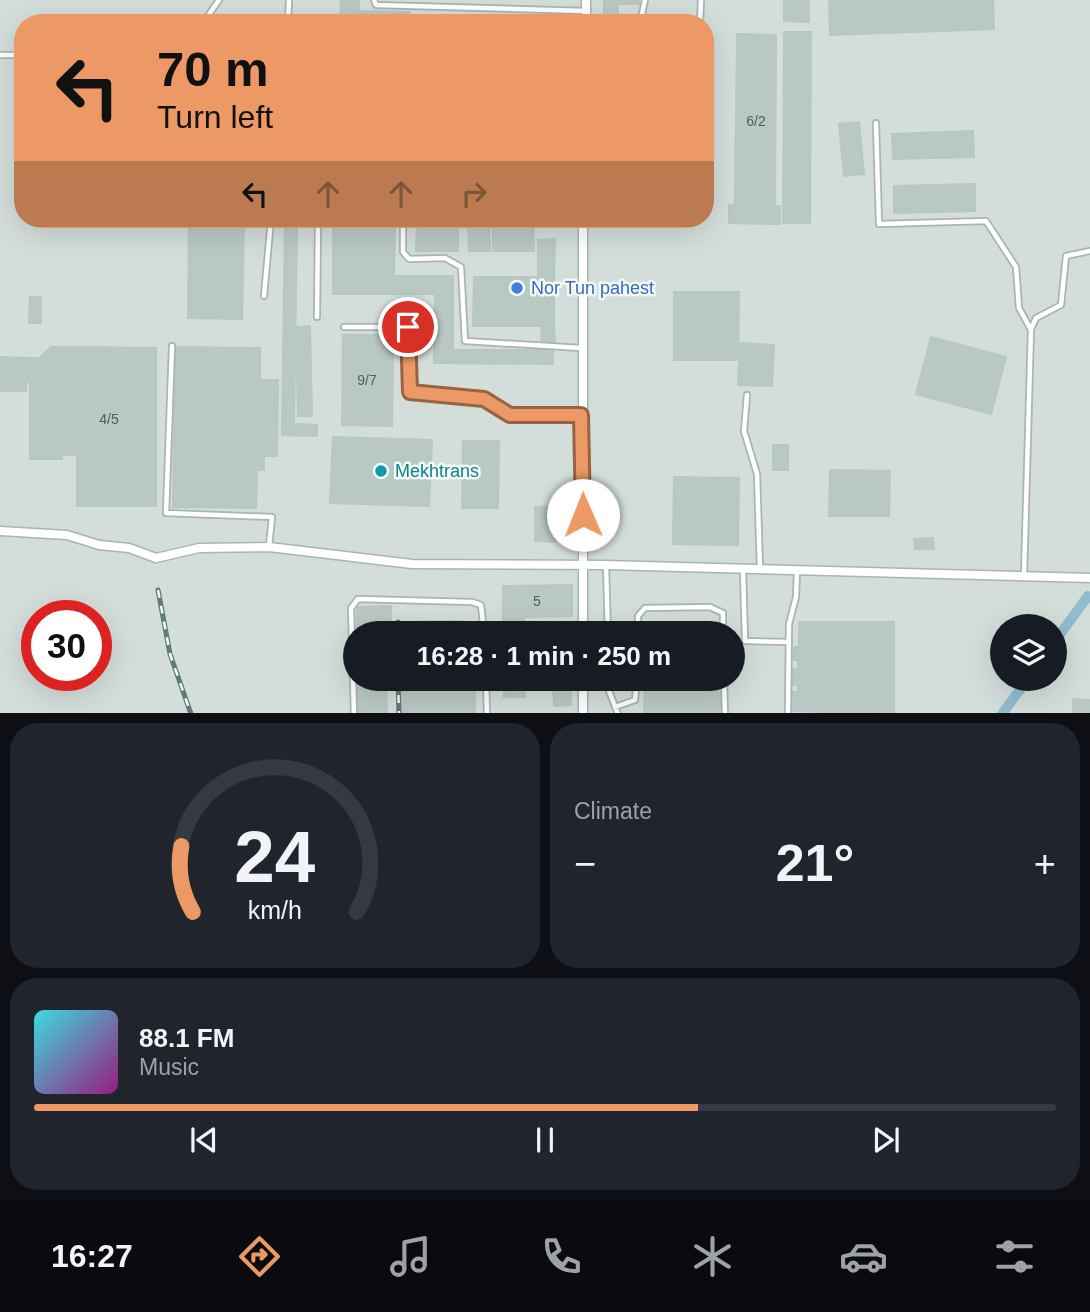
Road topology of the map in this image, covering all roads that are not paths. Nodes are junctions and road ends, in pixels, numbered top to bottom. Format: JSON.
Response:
{"nodes":[{"id":1,"x":374,"y":0,"type":"edge"},
{"id":2,"x":586,"y":0,"type":"edge"},
{"id":3,"x":586,"y":10,"type":"junction"},
{"id":4,"x":586,"y":14,"type":"edge"},
{"id":5,"x":876,"y":123,"type":"dead end"},
{"id":6,"x":270,"y":228,"type":"edge"},
{"id":7,"x":318,"y":228,"type":"edge"},
{"id":8,"x":403,"y":228,"type":"edge"},
{"id":9,"x":583,"y":228,"type":"edge"},
{"id":10,"x":1090,"y":251,"type":"edge"},
{"id":11,"x":264,"y":296,"type":"dead end"},
{"id":12,"x":317,"y":317,"type":"dead end"},
{"id":13,"x":344,"y":327,"type":"dead end"},
{"id":14,"x":1031,"y":329,"type":"junction"},
{"id":15,"x":172,"y":346,"type":"dead end"},
{"id":16,"x":580,"y":348,"type":"junction"},
{"id":17,"x":747,"y":395,"type":"dead end"},
{"id":18,"x":581,"y":415,"type":"junction"},
{"id":19,"x":0,"y":531,"type":"edge"},
{"id":20,"x":269,"y":547,"type":"junction"},
{"id":21,"x":583,"y":565,"type":"junction"},
{"id":22,"x":606,"y":565,"type":"junction"},
{"id":23,"x":743,"y":570,"type":"junction"},
{"id":24,"x":760,"y":570,"type":"junction"},
{"id":25,"x":797,"y":571,"type":"junction"},
{"id":26,"x":1024,"y":575,"type":"junction"},
{"id":27,"x":1090,"y":578,"type":"edge"},
{"id":28,"x":351,"y":621,"type":"edge"},
{"id":29,"x":484,"y":621,"type":"edge"},
{"id":30,"x":583,"y":621,"type":"edge"},
{"id":31,"x":608,"y":621,"type":"edge"},
{"id":32,"x":638,"y":621,"type":"edge"},
{"id":33,"x":723,"y":621,"type":"edge"},
{"id":34,"x":789,"y":642,"type":"junction"},
{"id":35,"x":353,"y":691,"type":"edge"},
{"id":36,"x":486,"y":691,"type":"edge"},
{"id":37,"x":583,"y":691,"type":"edge"},
{"id":38,"x":612,"y":691,"type":"edge"},
{"id":39,"x":636,"y":691,"type":"edge"},
{"id":40,"x":724,"y":691,"type":"edge"},
{"id":41,"x":615,"y":707,"type":"junction"},
{"id":42,"x":354,"y":713,"type":"edge"},
{"id":43,"x":487,"y":713,"type":"edge"},
{"id":44,"x":583,"y":713,"type":"edge"},
{"id":45,"x":618,"y":713,"type":"edge"},
{"id":46,"x":725,"y":713,"type":"edge"},
{"id":47,"x":788,"y":713,"type":"edge"}],
"edges":[{"from":1,"to":3,"type":"lane"},
{"from":2,"to":3,"type":"street"},
{"from":3,"to":4,"type":"street"},
{"from":5,"to":14,"type":"lane"},
{"from":6,"to":11,"type":"lane"},
{"from":7,"to":12,"type":"lane"},
{"from":8,"to":16,"type":"lane"},
{"from":9,"to":16,"type":"street"},
{"from":10,"to":14,"type":"lane"},
{"from":13,"to":18,"type":"lane"},
{"from":14,"to":26,"type":"lane"},
{"from":15,"to":20,"type":"lane"},
{"from":16,"to":18,"type":"street"},
{"from":17,"to":24,"type":"lane"},
{"from":18,"to":21,"type":"street"},
{"from":19,"to":20,"type":"street"},
{"from":20,"to":21,"type":"street"},
{"from":21,"to":22,"type":"street"},
{"from":21,"to":30,"type":"street"},
{"from":22,"to":23,"type":"street"},
{"from":22,"to":31,"type":"lane"},
{"from":23,"to":24,"type":"street"},
{"from":23,"to":34,"type":"lane"},
{"from":24,"to":25,"type":"street"},
{"from":25,"to":26,"type":"street"},
{"from":25,"to":34,"type":"lane"},
{"from":26,"to":27,"type":"street"},
{"from":28,"to":29,"type":"lane"},
{"from":32,"to":33,"type":"lane"},
{"from":34,"to":47,"type":"lane"},
{"from":35,"to":42,"type":"lane"},
{"from":36,"to":43,"type":"lane"},
{"from":37,"to":44,"type":"street"},
{"from":38,"to":41,"type":"lane"},
{"from":39,"to":41,"type":"lane"},
{"from":40,"to":46,"type":"lane"},
{"from":41,"to":45,"type":"lane"}]}
